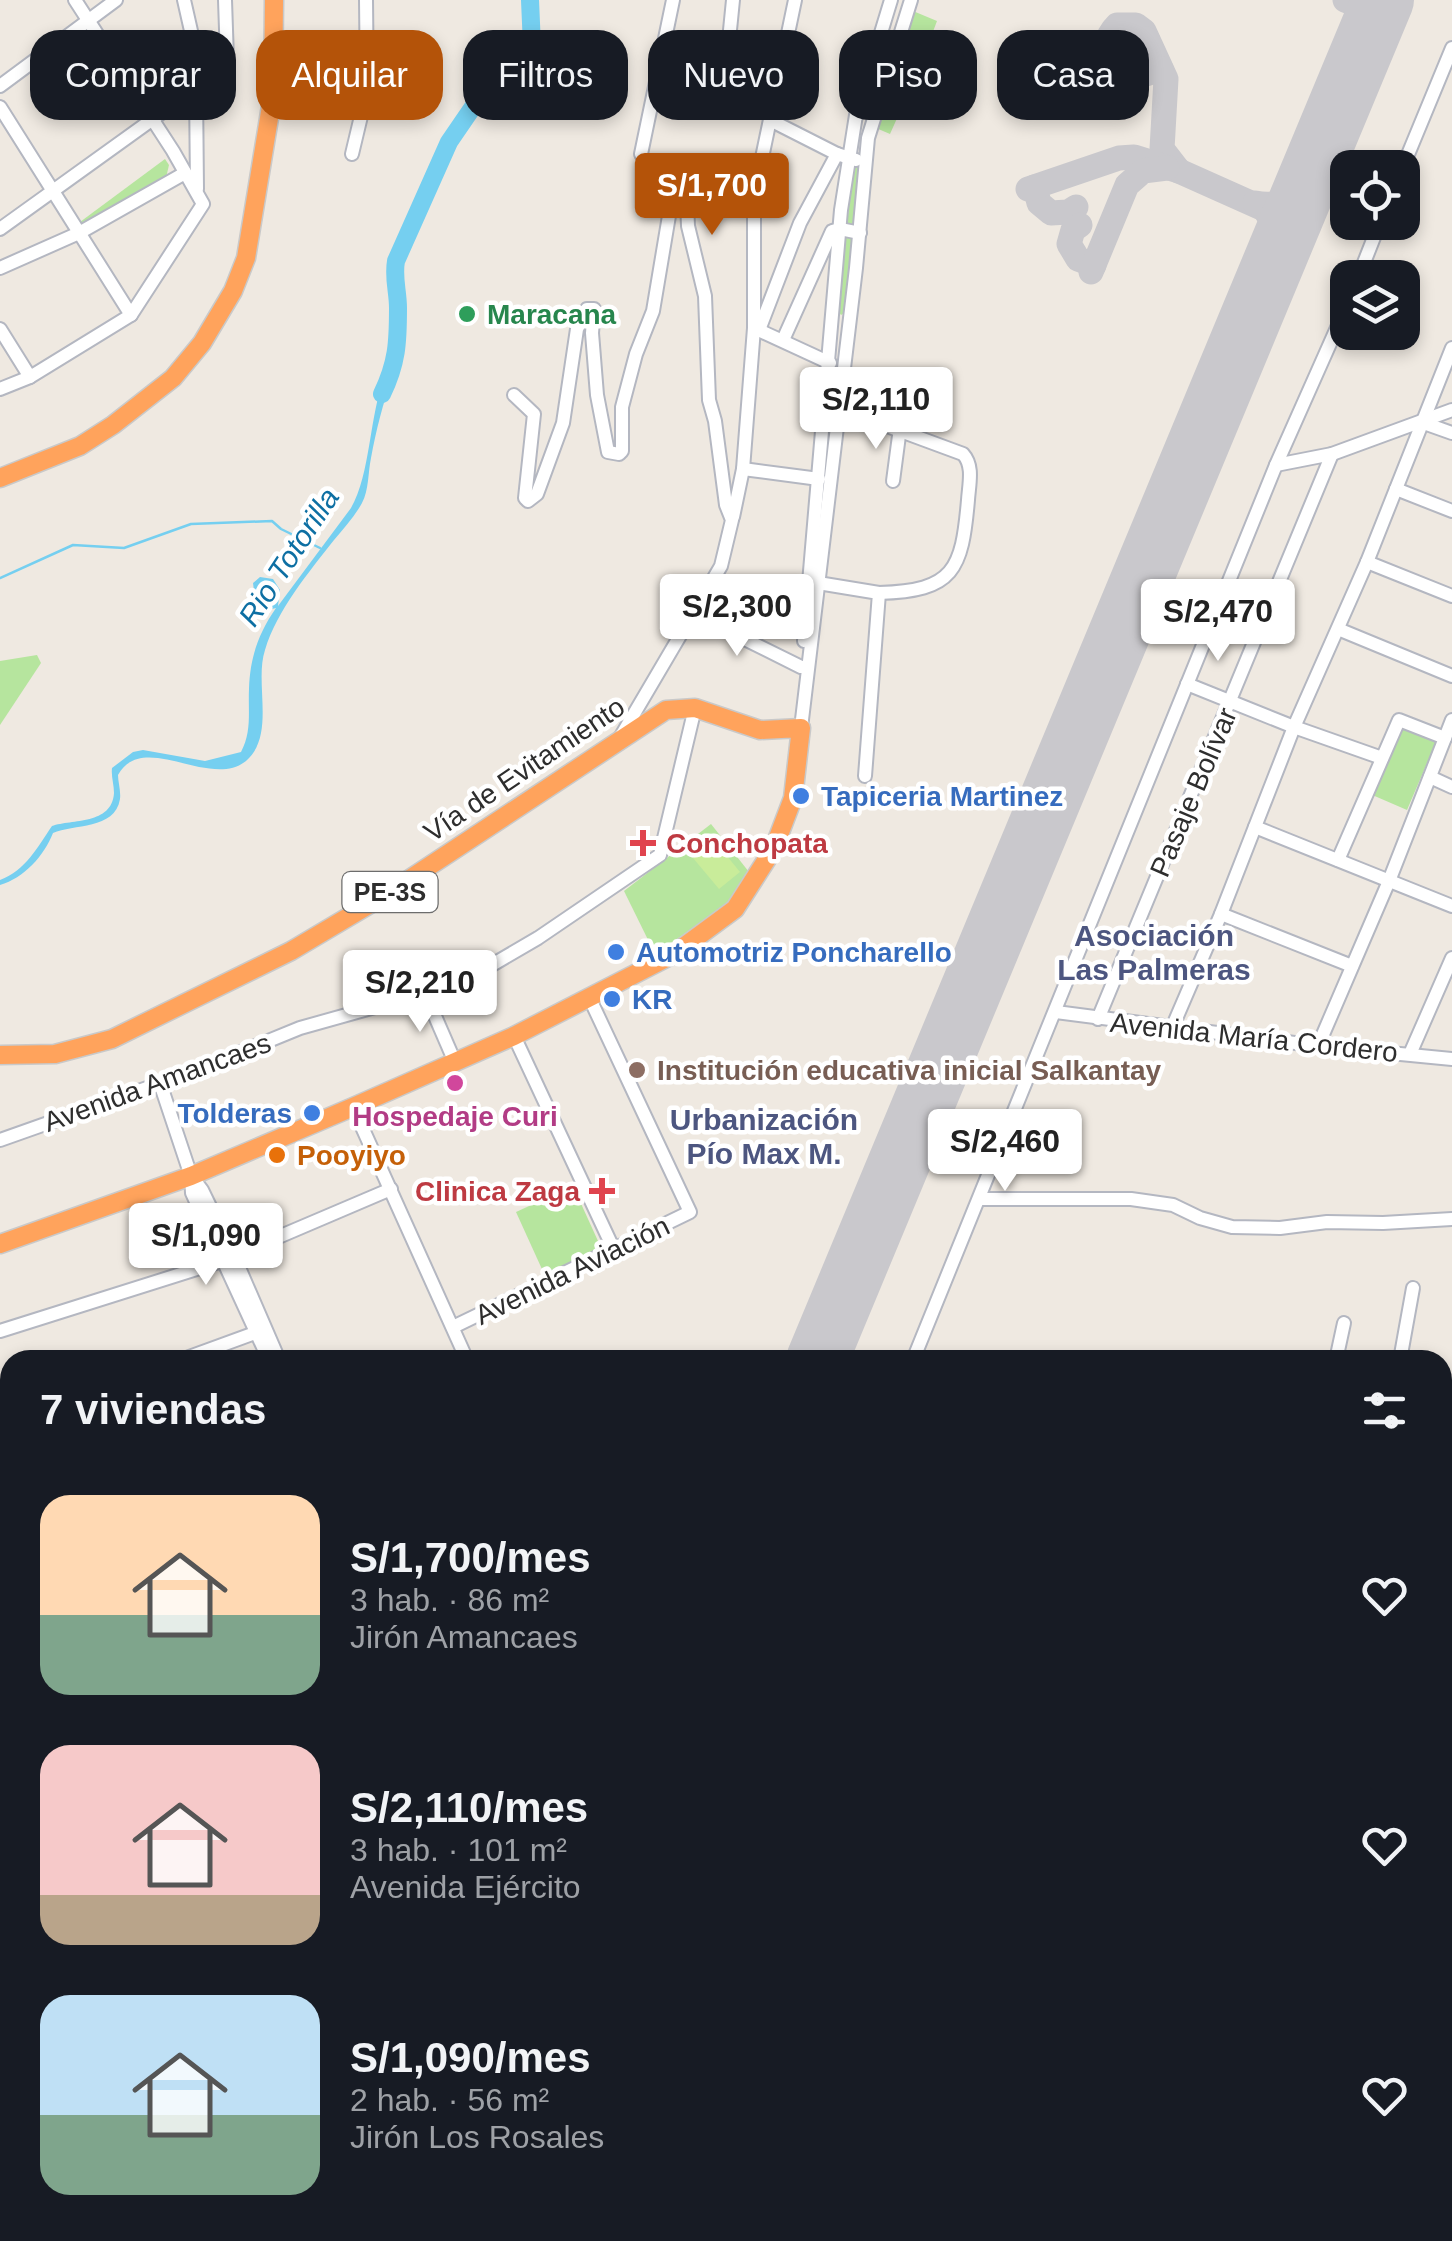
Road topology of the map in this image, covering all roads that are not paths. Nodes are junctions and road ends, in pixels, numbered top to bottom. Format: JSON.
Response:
{"nodes":[{"id":1,"x":74,"y":0,"type":"edge"},
{"id":2,"x":116,"y":0,"type":"edge"},
{"id":3,"x":184,"y":0,"type":"edge"},
{"id":4,"x":225,"y":0,"type":"edge"},
{"id":5,"x":274,"y":0,"type":"edge"},
{"id":6,"x":366,"y":0,"type":"edge"},
{"id":7,"x":673,"y":0,"type":"edge"},
{"id":8,"x":733,"y":0,"type":"edge"},
{"id":9,"x":795,"y":0,"type":"edge"},
{"id":10,"x":891,"y":0,"type":"edge"},
{"id":11,"x":910,"y":0,"type":"edge"},
{"id":12,"x":88,"y":20,"type":"junction"},
{"id":13,"x":94,"y":30,"type":"edge"},
{"id":14,"x":189,"y":30,"type":"edge"},
{"id":15,"x":226,"y":30,"type":"edge"},
{"id":16,"x":730,"y":30,"type":"edge"},
{"id":17,"x":789,"y":30,"type":"edge"},
{"id":18,"x":882,"y":30,"type":"edge"},
{"id":19,"x":900,"y":30,"type":"edge"},
{"id":20,"x":1452,"y":48,"type":"edge"},
{"id":21,"x":1449,"y":64,"type":"edge"},
{"id":22,"x":0,"y":86,"type":"edge"},
{"id":23,"x":0,"y":107,"type":"edge"},
{"id":24,"x":151,"y":120,"type":"edge"},
{"id":25,"x":153,"y":120,"type":"edge"},
{"id":26,"x":199,"y":120,"type":"edge"},
{"id":27,"x":770,"y":120,"type":"joint"},
{"id":28,"x":854,"y":120,"type":"edge"},
{"id":29,"x":872,"y":120,"type":"edge"},
{"id":30,"x":1410,"y":150,"type":"edge"},
{"id":31,"x":352,"y":154,"type":"dead end"},
{"id":32,"x":642,"y":154,"type":"dead end"},
{"id":33,"x":844,"y":157,"type":"junction"},
{"id":34,"x":867,"y":161,"type":"junction"},
{"id":35,"x":186,"y":173,"type":"junction"},
{"id":36,"x":54,"y":192,"type":"junction"},
{"id":37,"x":200,"y":197,"type":"junction"},
{"id":38,"x":0,"y":229,"type":"edge"},
{"id":39,"x":840,"y":229,"type":"junction"},
{"id":40,"x":80,"y":233,"type":"junction"},
{"id":41,"x":860,"y":233,"type":"junction"},
{"id":42,"x":0,"y":268,"type":"edge"},
{"id":43,"x":131,"y":315,"type":"junction"},
{"id":44,"x":0,"y":329,"type":"edge"},
{"id":45,"x":756,"y":329,"type":"junction"},
{"id":46,"x":783,"y":340,"type":"junction"},
{"id":47,"x":1330,"y":344,"type":"edge"},
{"id":48,"x":1452,"y":348,"type":"edge"},
{"id":49,"x":830,"y":363,"type":"junction"},
{"id":50,"x":30,"y":377,"type":"junction"},
{"id":51,"x":0,"y":390,"type":"edge"},
{"id":52,"x":514,"y":395,"type":"dead end"},
{"id":53,"x":832,"y":406,"type":"junction"},
{"id":54,"x":1452,"y":410,"type":"edge"},
{"id":55,"x":1420,"y":422,"type":"junction"},
{"id":56,"x":900,"y":428,"type":"junction"},
{"id":57,"x":1452,"y":433,"type":"edge"},
{"id":58,"x":1332,"y":454,"type":"junction"},
{"id":59,"x":1276,"y":465,"type":"junction"},
{"id":60,"x":744,"y":470,"type":"junction"},
{"id":61,"x":0,"y":478,"type":"edge"},
{"id":62,"x":819,"y":479,"type":"junction"},
{"id":63,"x":893,"y":481,"type":"dead end"},
{"id":64,"x":1396,"y":490,"type":"junction"},
{"id":65,"x":1452,"y":511,"type":"edge"},
{"id":66,"x":732,"y":520,"type":"junction"},
{"id":67,"x":1367,"y":562,"type":"junction"},
{"id":68,"x":814,"y":582,"type":"junction"},
{"id":69,"x":880,"y":593,"type":"junction"},
{"id":70,"x":1452,"y":596,"type":"edge"},
{"id":71,"x":692,"y":613,"type":"junction"},
{"id":72,"x":1338,"y":630,"type":"junction"},
{"id":73,"x":801,"y":667,"type":"junction"},
{"id":74,"x":1452,"y":676,"type":"edge"},
{"id":75,"x":1188,"y":684,"type":"junction"},
{"id":76,"x":1231,"y":701,"type":"junction"},
{"id":77,"x":694,"y":708,"type":"junction"},
{"id":78,"x":1452,"y":720,"type":"edge"},
{"id":79,"x":801,"y":728,"type":"junction"},
{"id":80,"x":1294,"y":728,"type":"junction"},
{"id":81,"x":760,"y":730,"type":"junction"},
{"id":82,"x":620,"y":738,"type":"junction"},
{"id":83,"x":1444,"y":738,"type":"junction"},
{"id":84,"x":1382,"y":758,"type":"junction"},
{"id":85,"x":798,"y":762,"type":"junction"},
{"id":86,"x":865,"y":776,"type":"dead end"},
{"id":87,"x":1430,"y":777,"type":"junction"},
{"id":88,"x":1452,"y":788,"type":"edge"},
{"id":89,"x":1255,"y":828,"type":"junction"},
{"id":90,"x":1338,"y":860,"type":"junction"},
{"id":91,"x":1389,"y":881,"type":"junction"},
{"id":92,"x":1452,"y":906,"type":"edge"},
{"id":93,"x":1221,"y":914,"type":"junction"},
{"id":94,"x":1452,"y":958,"type":"edge"},
{"id":95,"x":1352,"y":966,"type":"junction"},
{"id":96,"x":425,"y":993,"type":"junction"},
{"id":97,"x":590,"y":999,"type":"junction"},
{"id":98,"x":1056,"y":1012,"type":"junction"},
{"id":99,"x":1098,"y":1020,"type":"junction"},
{"id":100,"x":1172,"y":1028,"type":"junction"},
{"id":101,"x":514,"y":1036,"type":"junction"},
{"id":102,"x":1318,"y":1046,"type":"junction"},
{"id":103,"x":1410,"y":1054,"type":"junction"},
{"id":104,"x":0,"y":1055,"type":"edge"},
{"id":105,"x":1452,"y":1059,"type":"edge"},
{"id":106,"x":454,"y":1060,"type":"junction"},
{"id":107,"x":160,"y":1082,"type":"junction"},
{"id":108,"x":353,"y":1107,"type":"junction"},
{"id":109,"x":0,"y":1140,"type":"edge"},
{"id":110,"x":192,"y":1176,"type":"junction"},
{"id":111,"x":391,"y":1189,"type":"junction"},
{"id":112,"x":980,"y":1199,"type":"junction"},
{"id":113,"x":1452,"y":1219,"type":"edge"},
{"id":114,"x":0,"y":1244,"type":"edge"},
{"id":115,"x":614,"y":1250,"type":"junction"},
{"id":116,"x":228,"y":1259,"type":"junction"},
{"id":117,"x":1413,"y":1288,"type":"dead end"},
{"id":118,"x":1344,"y":1324,"type":"dead end"},
{"id":119,"x":453,"y":1328,"type":"junction"},
{"id":120,"x":0,"y":1331,"type":"edge"},
{"id":121,"x":261,"y":1331,"type":"junction"},
{"id":122,"x":209,"y":1350,"type":"edge"},
{"id":123,"x":266,"y":1350,"type":"edge"},
{"id":124,"x":273,"y":1350,"type":"edge"},
{"id":125,"x":463,"y":1350,"type":"edge"},
{"id":126,"x":917,"y":1350,"type":"edge"},
{"id":127,"x":1338,"y":1350,"type":"edge"},
{"id":128,"x":1402,"y":1350,"type":"edge"}],
"edges":[{"from":1,"to":12,"type":"street"},
{"from":2,"to":12,"type":"street"},
{"from":3,"to":14,"type":"street"},
{"from":4,"to":15,"type":"street"},
{"from":5,"to":61,"type":"highway"},
{"from":6,"to":31,"type":"street"},
{"from":7,"to":32,"type":"street"},
{"from":8,"to":16,"type":"street"},
{"from":9,"to":17,"type":"street"},
{"from":10,"to":18,"type":"street"},
{"from":11,"to":19,"type":"street"},
{"from":12,"to":13,"type":"street"},
{"from":12,"to":22,"type":"street"},
{"from":20,"to":21,"type":"street"},
{"from":21,"to":30,"type":"street"},
{"from":23,"to":36,"type":"street"},
{"from":24,"to":36,"type":"street"},
{"from":25,"to":35,"type":"street"},
{"from":26,"to":37,"type":"street"},
{"from":27,"to":33,"type":"street"},
{"from":27,"to":45,"type":"street"},
{"from":28,"to":33,"type":"street"},
{"from":29,"to":34,"type":"street"},
{"from":33,"to":34,"type":"street"},
{"from":33,"to":39,"type":"street"},
{"from":33,"to":45,"type":"street"},
{"from":34,"to":41,"type":"street"},
{"from":35,"to":37,"type":"street"},
{"from":35,"to":40,"type":"street"},
{"from":36,"to":38,"type":"street"},
{"from":36,"to":40,"type":"street"},
{"from":37,"to":43,"type":"street"},
{"from":39,"to":41,"type":"street"},
{"from":39,"to":46,"type":"street"},
{"from":39,"to":49,"type":"street"},
{"from":40,"to":42,"type":"street"},
{"from":40,"to":43,"type":"street"},
{"from":41,"to":53,"type":"street"},
{"from":43,"to":50,"type":"street"},
{"from":44,"to":50,"type":"street"},
{"from":45,"to":46,"type":"street"},
{"from":45,"to":60,"type":"street"},
{"from":46,"to":49,"type":"street"},
{"from":47,"to":59,"type":"street"},
{"from":48,"to":55,"type":"street"},
{"from":49,"to":53,"type":"street"},
{"from":50,"to":51,"type":"street"},
{"from":52,"to":66,"type":"street"},
{"from":53,"to":56,"type":"street"},
{"from":53,"to":62,"type":"street"},
{"from":53,"to":68,"type":"street"},
{"from":54,"to":55,"type":"street"},
{"from":55,"to":57,"type":"street"},
{"from":55,"to":58,"type":"street"},
{"from":55,"to":64,"type":"street"},
{"from":56,"to":63,"type":"street"},
{"from":56,"to":69,"type":"street"},
{"from":58,"to":59,"type":"street"},
{"from":58,"to":76,"type":"street","name":"Pasaje Bolívar"},
{"from":59,"to":75,"type":"street"},
{"from":60,"to":62,"type":"street"},
{"from":60,"to":66,"type":"street"},
{"from":62,"to":68,"type":"street"},
{"from":64,"to":65,"type":"street"},
{"from":64,"to":67,"type":"street"},
{"from":66,"to":71,"type":"street"},
{"from":67,"to":70,"type":"street"},
{"from":67,"to":72,"type":"street"},
{"from":68,"to":69,"type":"street"},
{"from":68,"to":73,"type":"street"},
{"from":68,"to":79,"type":"street"},
{"from":69,"to":86,"type":"street"},
{"from":71,"to":73,"type":"street"},
{"from":71,"to":82,"type":"street"},
{"from":72,"to":74,"type":"street"},
{"from":72,"to":80,"type":"street"},
{"from":73,"to":79,"type":"street"},
{"from":75,"to":76,"type":"street"},
{"from":75,"to":98,"type":"street"},
{"from":76,"to":80,"type":"street"},
{"from":76,"to":99,"type":"street","name":"Pasaje Bolívar"},
{"from":77,"to":81,"type":"highway"},
{"from":77,"to":82,"type":"highway","name":"Vía de Evitamiento","number":"PE-3S"},
{"from":77,"to":96,"type":"street","name":"Avenida Amancaes"},
{"from":78,"to":83,"type":"street"},
{"from":79,"to":81,"type":"highway"},
{"from":79,"to":85,"type":"highway"},
{"from":80,"to":84,"type":"street"},
{"from":80,"to":89,"type":"street"},
{"from":81,"to":85,"type":"highway"},
{"from":82,"to":104,"type":"highway","name":"Vía de Evitamiento","number":"PE-3S"},
{"from":83,"to":84,"type":"street"},
{"from":83,"to":87,"type":"street"},
{"from":84,"to":90,"type":"street"},
{"from":85,"to":97,"type":"highway"},
{"from":87,"to":88,"type":"street"},
{"from":87,"to":91,"type":"street"},
{"from":89,"to":90,"type":"street"},
{"from":89,"to":93,"type":"street"},
{"from":90,"to":91,"type":"street"},
{"from":91,"to":92,"type":"street"},
{"from":91,"to":95,"type":"street"},
{"from":93,"to":95,"type":"street"},
{"from":93,"to":100,"type":"street"},
{"from":94,"to":103,"type":"street"},
{"from":95,"to":102,"type":"street"},
{"from":96,"to":106,"type":"street"},
{"from":96,"to":107,"type":"street","name":"Avenida Amancaes"},
{"from":97,"to":101,"type":"highway"},
{"from":97,"to":115,"type":"street","name":"Avenida Aviación"},
{"from":98,"to":99,"type":"street","name":"Avenida María Cordero"},
{"from":98,"to":112,"type":"street"},
{"from":99,"to":100,"type":"street","name":"Avenida María Cordero"},
{"from":100,"to":102,"type":"street","name":"Avenida María Cordero"},
{"from":101,"to":106,"type":"highway"},
{"from":101,"to":115,"type":"street"},
{"from":102,"to":103,"type":"street","name":"Avenida María Cordero"},
{"from":103,"to":105,"type":"street","name":"Avenida María Cordero"},
{"from":106,"to":108,"type":"highway"},
{"from":107,"to":109,"type":"street","name":"Avenida Amancaes"},
{"from":107,"to":110,"type":"street"},
{"from":108,"to":110,"type":"highway"},
{"from":108,"to":111,"type":"street"},
{"from":110,"to":114,"type":"highway"},
{"from":110,"to":116,"type":"street"},
{"from":111,"to":116,"type":"street"},
{"from":111,"to":119,"type":"street"},
{"from":112,"to":113,"type":"street"},
{"from":112,"to":126,"type":"street"},
{"from":115,"to":119,"type":"street","name":"Avenida Aviación"},
{"from":116,"to":120,"type":"street"},
{"from":116,"to":121,"type":"street"},
{"from":117,"to":128,"type":"street"},
{"from":118,"to":127,"type":"street"},
{"from":119,"to":125,"type":"street"},
{"from":121,"to":122,"type":"street"},
{"from":121,"to":123,"type":"street"},
{"from":121,"to":124,"type":"street"}]}
